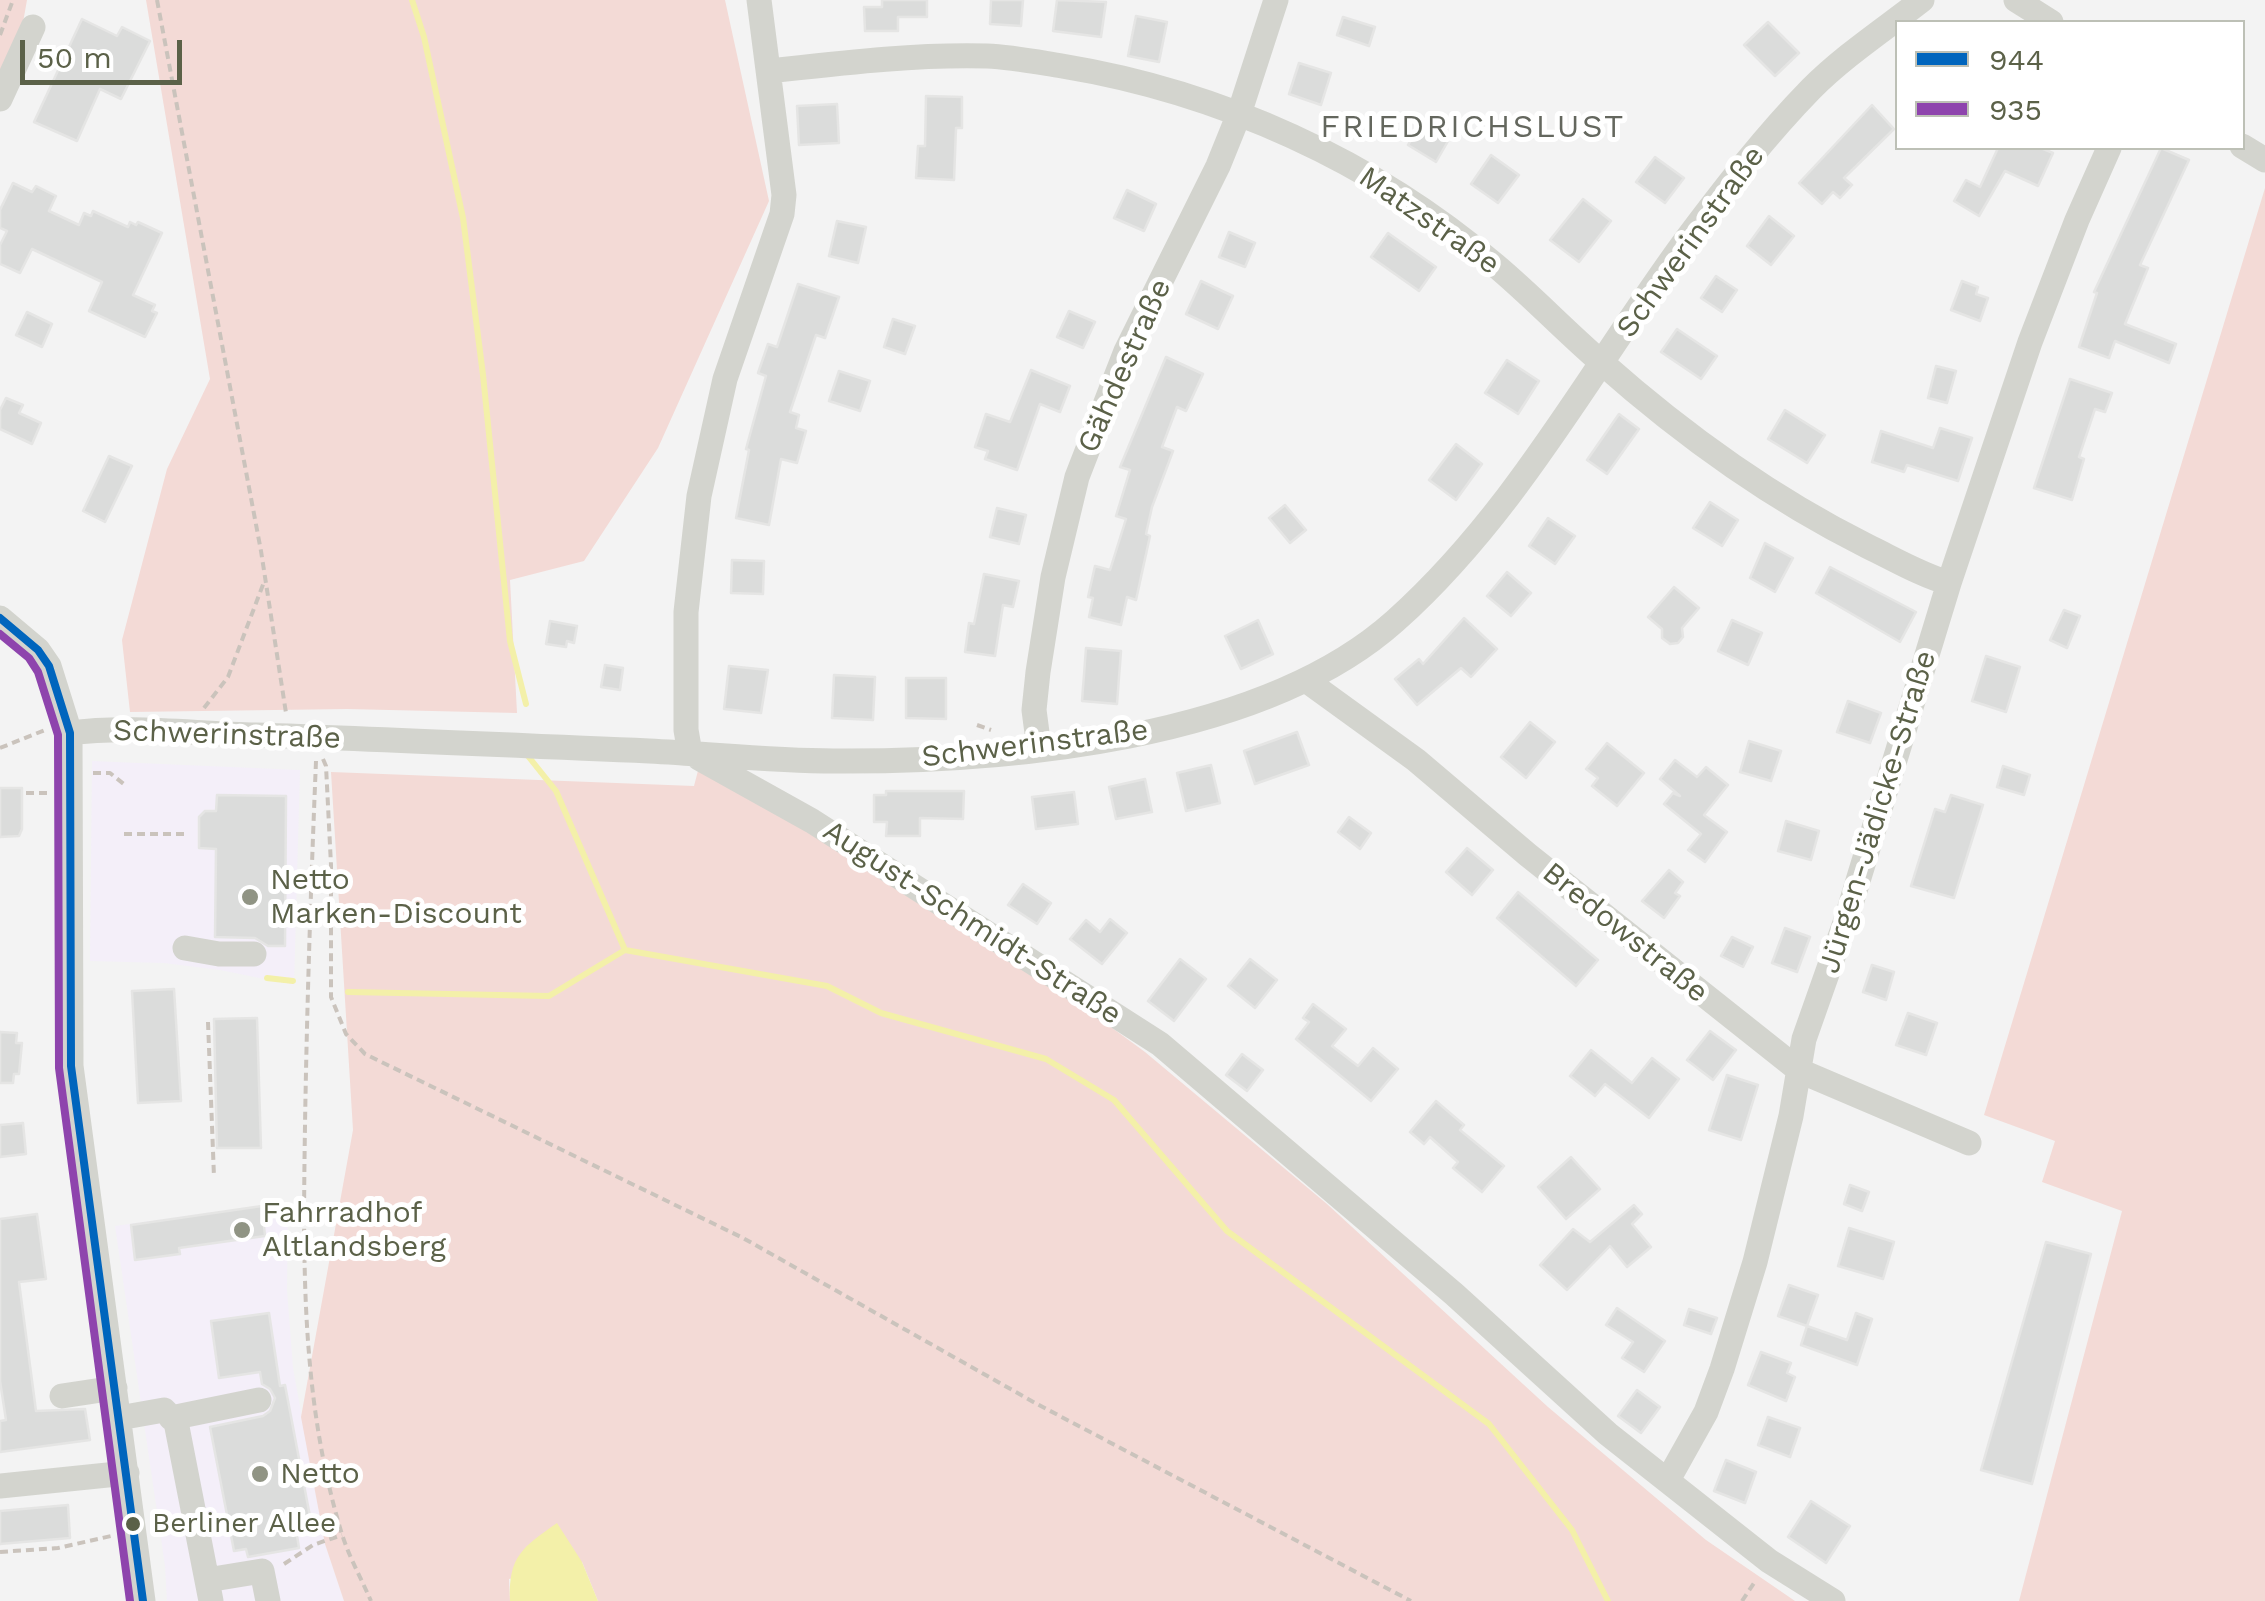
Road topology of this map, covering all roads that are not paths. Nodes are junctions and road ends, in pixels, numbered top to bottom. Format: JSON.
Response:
{"nodes":[{"id":1,"x":759,"y":0,"type":"edge"},
{"id":2,"x":1276,"y":0,"type":"edge"},
{"id":3,"x":1922,"y":0,"type":"edge"},
{"id":4,"x":2016,"y":0,"type":"edge"},
{"id":5,"x":1895,"y":20,"type":"edge"},
{"id":6,"x":1895,"y":20,"type":"edge"},
{"id":7,"x":2049,"y":20,"type":"edge"},
{"id":8,"x":33,"y":26,"type":"dead end"},
{"id":9,"x":769,"y":70,"type":"junction"},
{"id":10,"x":0,"y":99,"type":"edge"},
{"id":11,"x":1239,"y":114,"type":"junction"},
{"id":12,"x":2108,"y":150,"type":"edge"},
{"id":13,"x":1602,"y":364,"type":"junction"},
{"id":14,"x":1950,"y":583,"type":"junction"},
{"id":15,"x":0,"y":618,"type":"edge"},
{"id":16,"x":1307,"y":681,"type":"junction"},
{"id":17,"x":57,"y":731,"type":"junction"},
{"id":18,"x":1040,"y":748,"type":"junction"},
{"id":19,"x":690,"y":753,"type":"junction"},
{"id":20,"x":185,"y":948,"type":"dead end"},
{"id":21,"x":254,"y":954,"type":"dead end"},
{"id":22,"x":1800,"y":1071,"type":"junction"},
{"id":23,"x":1968,"y":1143,"type":"dead end"},
{"id":24,"x":115,"y":1388,"type":"junction"},
{"id":25,"x":62,"y":1396,"type":"dead end"},
{"id":26,"x":259,"y":1400,"type":"dead end"},
{"id":27,"x":119,"y":1418,"type":"junction"},
{"id":28,"x":172,"y":1418,"type":"junction"},
{"id":29,"x":127,"y":1473,"type":"junction"},
{"id":30,"x":1668,"y":1480,"type":"junction"},
{"id":31,"x":0,"y":1486,"type":"edge"},
{"id":32,"x":209,"y":1590,"type":"edge"},
{"id":33,"x":266,"y":1590,"type":"edge"},
{"id":34,"x":138,"y":1600,"type":"edge"},
{"id":35,"x":1833,"y":1601,"type":"edge"}],
"edges":[{"from":1,"to":9,"type":"street"},
{"from":2,"to":11,"type":"street","name":"Gähdestraße"},
{"from":3,"to":6,"type":"street","name":"Schwerinstraße"},
{"from":4,"to":7,"type":"street"},
{"from":5,"to":13,"type":"street","name":"Schwerinstraße"},
{"from":8,"to":10,"type":"street"},
{"from":9,"to":11,"type":"street","name":"Matzstraße"},
{"from":9,"to":19,"type":"street"},
{"from":11,"to":13,"type":"street","name":"Matzstraße"},
{"from":11,"to":18,"type":"street","name":"Gähdestraße"},
{"from":12,"to":14,"type":"street","name":"Jürgen-Jädicke-Straße"},
{"from":13,"to":14,"type":"street","name":"Matzstraße"},
{"from":13,"to":16,"type":"street","name":"Schwerinstraße"},
{"from":14,"to":22,"type":"street","name":"Jürgen-Jädicke-Straße"},
{"from":15,"to":17,"type":"street"},
{"from":16,"to":18,"type":"street","name":"Schwerinstraße"},
{"from":16,"to":22,"type":"street","name":"Bredowstraße"},
{"from":17,"to":19,"type":"street","name":"Schwerinstraße"},
{"from":17,"to":24,"type":"street"},
{"from":18,"to":19,"type":"street","name":"Schwerinstraße"},
{"from":19,"to":30,"type":"street","name":"August-Schmidt-Straße"},
{"from":20,"to":21,"type":"street"},
{"from":22,"to":23,"type":"street","name":"Bredowstraße"},
{"from":22,"to":30,"type":"street","name":"Jürgen-Jädicke-Straße"},
{"from":24,"to":25,"type":"street"},
{"from":24,"to":27,"type":"street"},
{"from":26,"to":28,"type":"street"},
{"from":27,"to":28,"type":"street"},
{"from":27,"to":29,"type":"street"},
{"from":28,"to":32,"type":"street"},
{"from":29,"to":31,"type":"street"},
{"from":29,"to":34,"type":"street"},
{"from":30,"to":35,"type":"street","name":"August-Schmidt-Straße"},
{"from":32,"to":33,"type":"street"}]}
